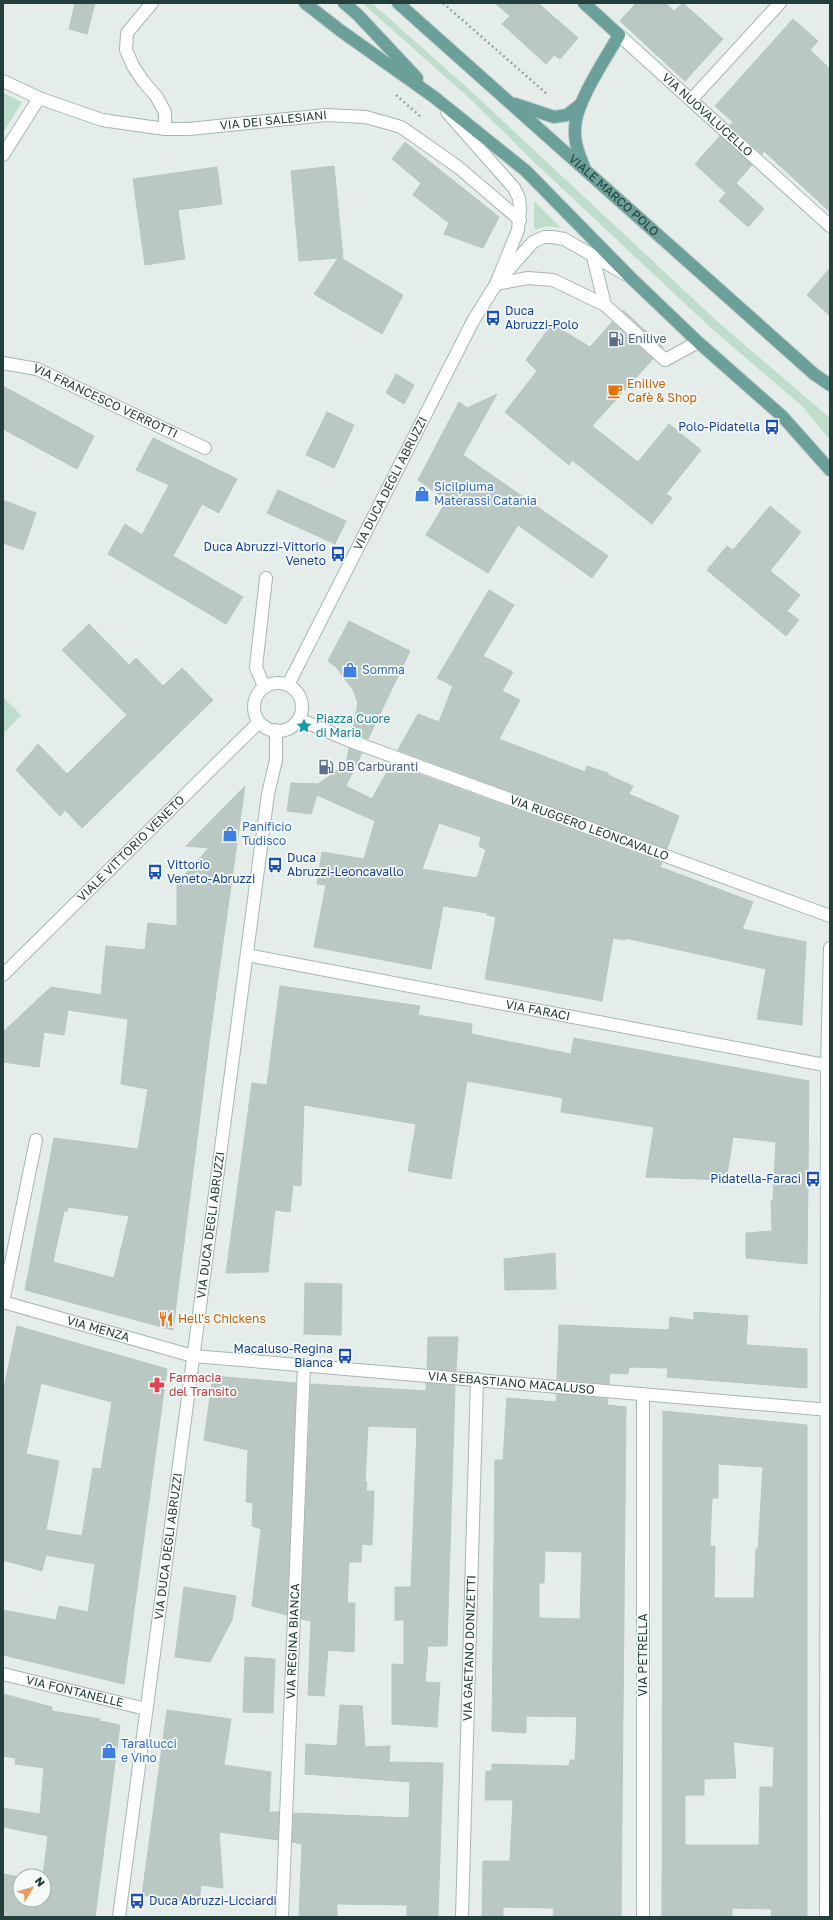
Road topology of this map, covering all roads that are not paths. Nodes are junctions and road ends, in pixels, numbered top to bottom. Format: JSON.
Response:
{"nodes":[{"id":1,"x":152,"y":3,"type":"edge"},
{"id":2,"x":305,"y":3,"type":"edge"},
{"id":3,"x":344,"y":3,"type":"edge"},
{"id":4,"x":398,"y":3,"type":"edge"},
{"id":5,"x":780,"y":3,"type":"edge"},
{"id":6,"x":588,"y":4,"type":"edge"},
{"id":7,"x":619,"y":35,"type":"junction"},
{"id":8,"x":3,"y":80,"type":"edge"},
{"id":9,"x":434,"y":97,"type":"junction"},
{"id":10,"x":39,"y":98,"type":"junction"},
{"id":11,"x":691,"y":100,"type":"junction"},
{"id":12,"x":509,"y":102,"type":"junction"},
{"id":13,"x":581,"y":104,"type":"junction"},
{"id":14,"x":165,"y":129,"type":"junction"},
{"id":15,"x":3,"y":155,"type":"edge"},
{"id":16,"x":585,"y":170,"type":"junction"},
{"id":17,"x":520,"y":220,"type":"junction"},
{"id":18,"x":830,"y":226,"type":"edge"},
{"id":19,"x":593,"y":257,"type":"junction"},
{"id":20,"x":630,"y":277,"type":"junction"},
{"id":21,"x":496,"y":284,"type":"junction"},
{"id":22,"x":605,"y":305,"type":"junction"},
{"id":23,"x":698,"y":342,"type":"junction"},
{"id":24,"x":3,"y":363,"type":"edge"},
{"id":25,"x":814,"y":374,"type":"junction"},
{"id":26,"x":830,"y":385,"type":"edge"},
{"id":27,"x":830,"y":391,"type":"edge"},
{"id":28,"x":205,"y":448,"type":"dead end"},
{"id":29,"x":830,"y":470,"type":"edge"},
{"id":30,"x":266,"y":578,"type":"dead end"},
{"id":31,"x":288,"y":685,"type":"junction"},
{"id":32,"x":264,"y":687,"type":"junction"},
{"id":33,"x":299,"y":719,"type":"junction"},
{"id":34,"x":259,"y":722,"type":"junction"},
{"id":35,"x":276,"y":730,"type":"junction"},
{"id":36,"x":830,"y":916,"type":"edge"},
{"id":37,"x":830,"y":948,"type":"edge"},
{"id":38,"x":246,"y":955,"type":"junction"},
{"id":39,"x":3,"y":975,"type":"edge"},
{"id":40,"x":829,"y":1066,"type":"edge"},
{"id":41,"x":36,"y":1140,"type":"dead end"},
{"id":42,"x":3,"y":1302,"type":"edge"},
{"id":43,"x":193,"y":1356,"type":"junction"},
{"id":44,"x":304,"y":1365,"type":"junction"},
{"id":45,"x":477,"y":1380,"type":"junction"},
{"id":46,"x":643,"y":1394,"type":"junction"},
{"id":47,"x":828,"y":1409,"type":"edge"},
{"id":48,"x":3,"y":1674,"type":"edge"},
{"id":49,"x":146,"y":1709,"type":"junction"},
{"id":50,"x":119,"y":1917,"type":"edge"},
{"id":51,"x":282,"y":1917,"type":"edge"},
{"id":52,"x":462,"y":1917,"type":"edge"},
{"id":53,"x":643,"y":1917,"type":"edge"},
{"id":54,"x":826,"y":1917,"type":"edge"}],
"edges":[{"from":1,"to":14,"type":"street"},
{"from":2,"to":9,"type":"main road"},
{"from":3,"to":9,"type":"main road"},
{"from":4,"to":12,"type":"main road","name":"VIALE MARCO POLO"},
{"from":5,"to":11,"type":"street"},
{"from":6,"to":7,"type":"main road","name":"VIA NUOVALUCELLO"},
{"from":7,"to":11,"type":"street","name":"VIA NUOVALUCELLO"},
{"from":7,"to":13,"type":"main road"},
{"from":8,"to":10,"type":"street","name":"VIA DEI SALESIANI"},
{"from":9,"to":17,"type":"street"},
{"from":9,"to":20,"type":"main road"},
{"from":10,"to":14,"type":"street","name":"VIA DEI SALESIANI"},
{"from":10,"to":15,"type":"street"},
{"from":11,"to":18,"type":"street","name":"VIA NUOVALUCELLO"},
{"from":12,"to":13,"type":"main road"},
{"from":12,"to":16,"type":"main road","name":"VIALE MARCO POLO"},
{"from":13,"to":16,"type":"main road"},
{"from":14,"to":17,"type":"street","name":"VIA DEI SALESIANI"},
{"from":16,"to":25,"type":"main road","name":"VIALE MARCO POLO"},
{"from":17,"to":21,"type":"street"},
{"from":19,"to":20,"type":"street"},
{"from":19,"to":21,"type":"street"},
{"from":19,"to":22,"type":"street"},
{"from":20,"to":23,"type":"main road"},
{"from":21,"to":22,"type":"street"},
{"from":21,"to":31,"type":"street","name":"VIA DUCA DEGLI ABRUZZI"},
{"from":22,"to":23,"type":"street"},
{"from":23,"to":29,"type":"main road"},
{"from":24,"to":28,"type":"street","name":"VIA FRANCESCO VERROTTI"},
{"from":25,"to":26,"type":"main road","name":"VIALE MARCO POLO"},
{"from":25,"to":27,"type":"main road"},
{"from":30,"to":32,"type":"street"},
{"from":31,"to":32,"type":"street"},
{"from":31,"to":33,"type":"street"},
{"from":32,"to":34,"type":"street"},
{"from":33,"to":35,"type":"street"},
{"from":33,"to":36,"type":"street","name":"VIA RUGGERO LEONCAVALLO"},
{"from":34,"to":35,"type":"street"},
{"from":34,"to":39,"type":"street","name":"VIALE VITTORIO VENETO"},
{"from":35,"to":38,"type":"street","name":"VIA DUCA DEGLI ABRUZZI"},
{"from":37,"to":40,"type":"street"},
{"from":38,"to":40,"type":"street","name":"VIA FARACI"},
{"from":38,"to":43,"type":"street","name":"VIA DUCA DEGLI ABRUZZI"},
{"from":40,"to":47,"type":"street"},
{"from":41,"to":42,"type":"street"},
{"from":42,"to":43,"type":"street","name":"VIA MENZA"},
{"from":43,"to":44,"type":"street","name":"VIA SEBASTIANO MACALUSO"},
{"from":43,"to":49,"type":"street","name":"VIA DUCA DEGLI ABRUZZI"},
{"from":44,"to":45,"type":"street","name":"VIA SEBASTIANO MACALUSO"},
{"from":44,"to":51,"type":"street","name":"VIA REGINA BIANCA"},
{"from":45,"to":46,"type":"street","name":"VIA SEBASTIANO MACALUSO"},
{"from":45,"to":52,"type":"street","name":"VIA GAETANO DONIZETTI"},
{"from":46,"to":47,"type":"street","name":"VIA SEBASTIANO MACALUSO"},
{"from":46,"to":53,"type":"street","name":"VIA PETRELLA"},
{"from":47,"to":54,"type":"street"},
{"from":48,"to":49,"type":"street","name":"VIA FONTANELLE"},
{"from":49,"to":50,"type":"street","name":"VIA DUCA DEGLI ABRUZZI"}]}
